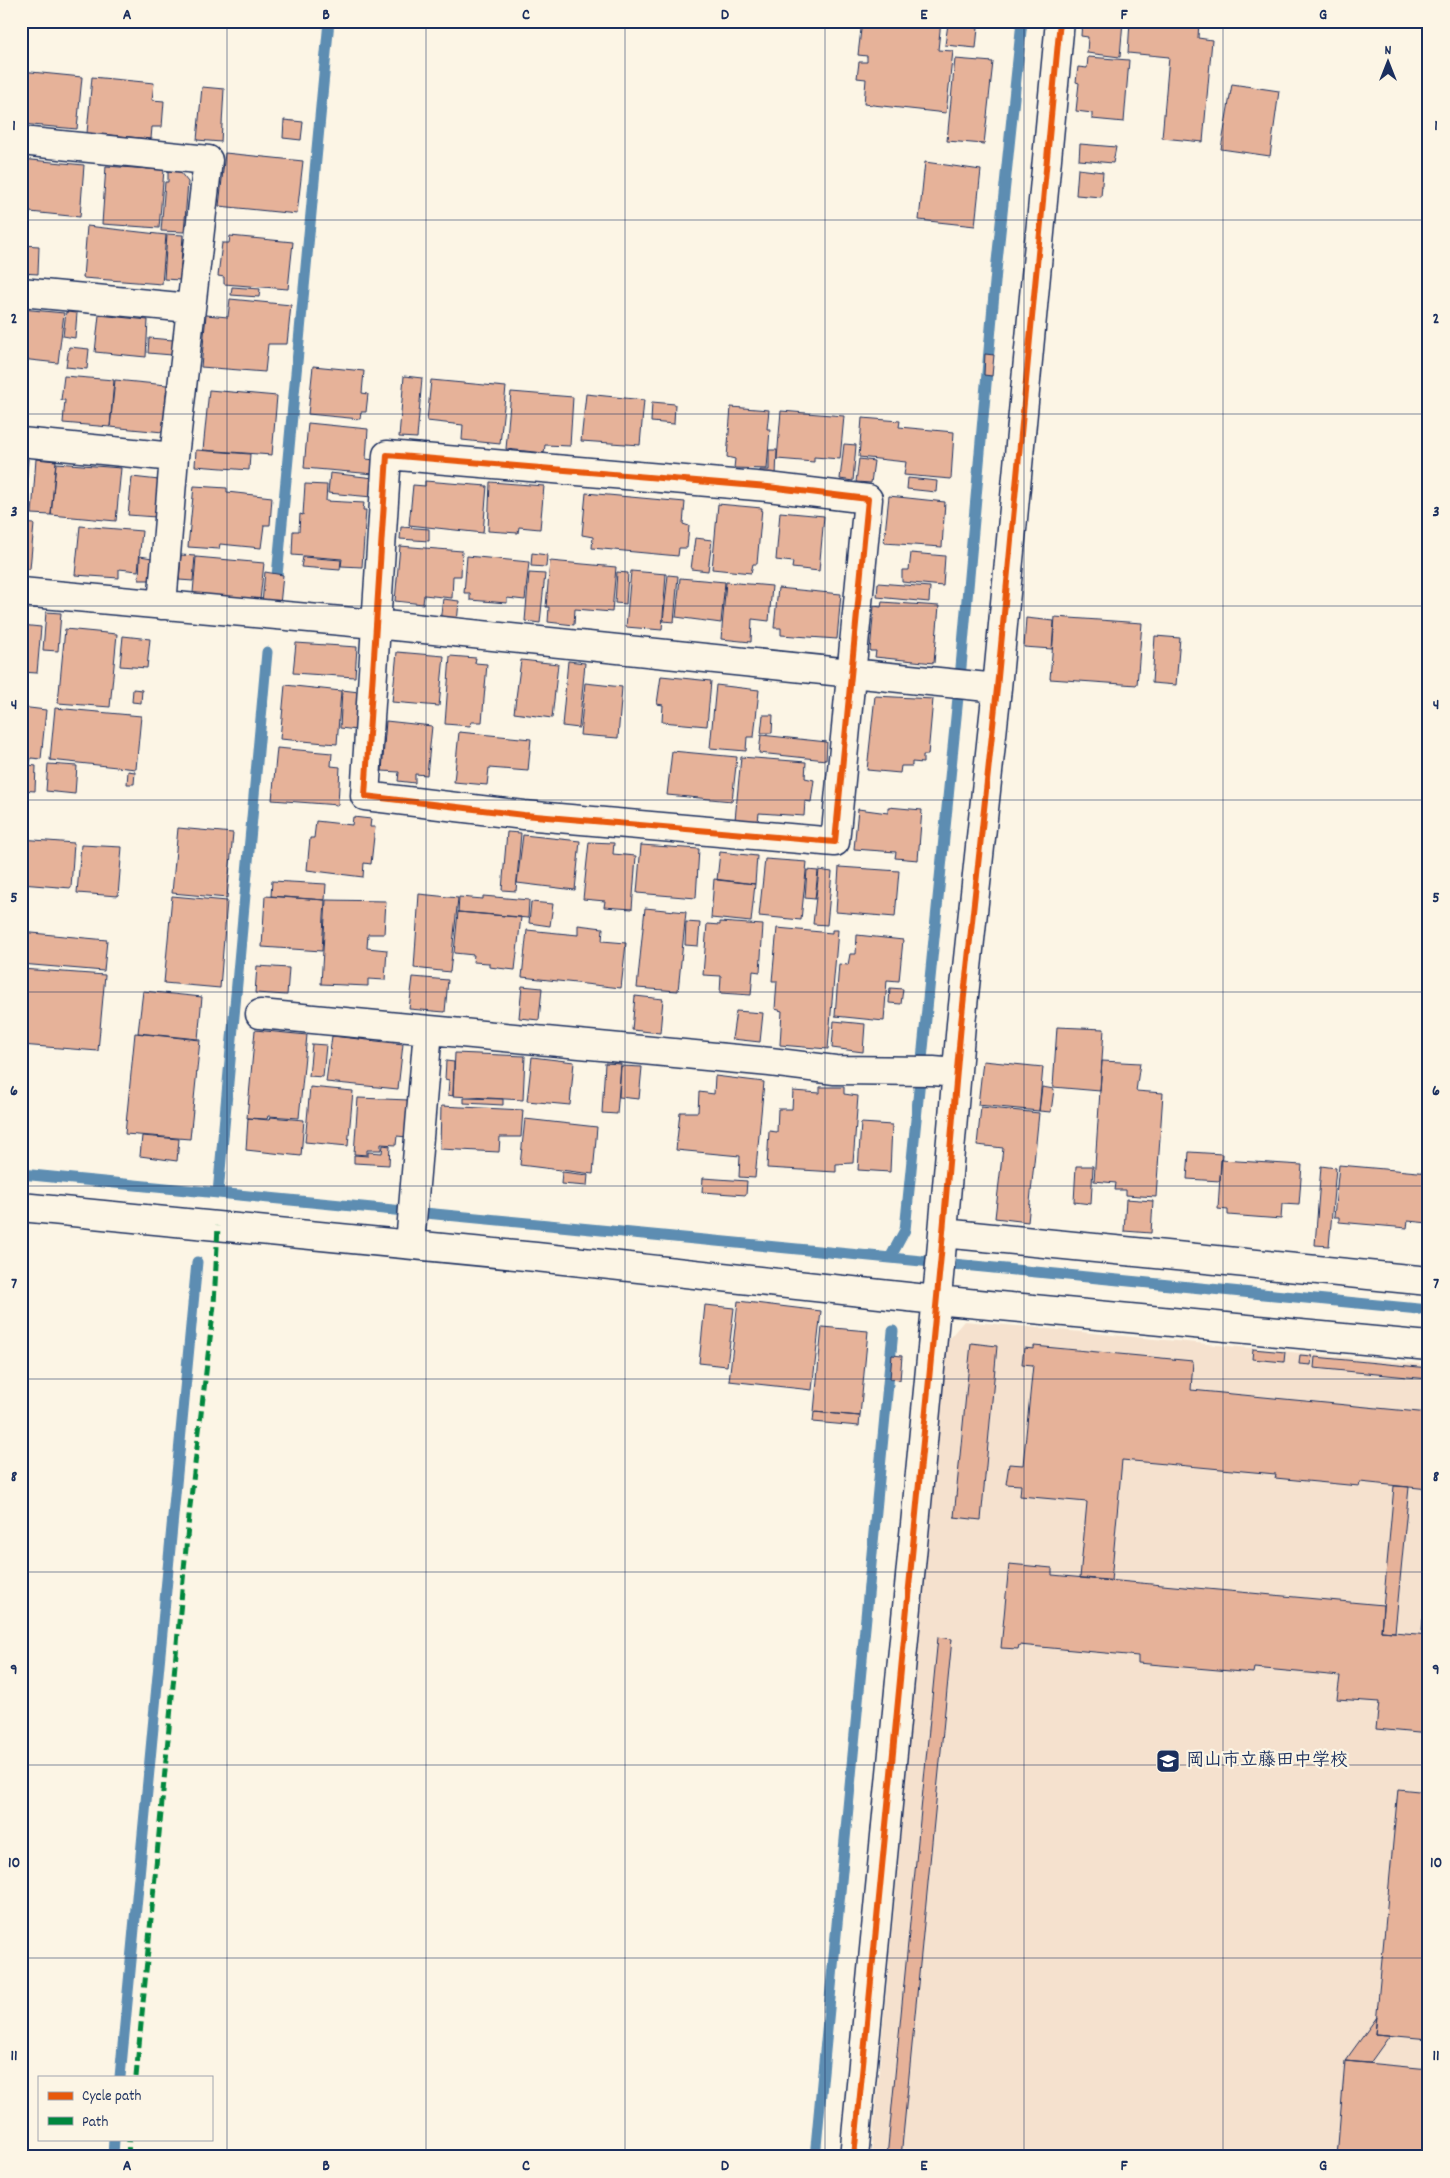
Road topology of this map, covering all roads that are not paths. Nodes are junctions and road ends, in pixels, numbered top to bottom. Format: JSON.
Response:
{"nodes":[{"id":1,"x":1060,"y":21,"type":"edge"},
{"id":2,"x":21,"y":141,"type":"edge"},
{"id":3,"x":21,"y":292,"type":"edge"},
{"id":4,"x":190,"y":308,"type":"junction"},
{"id":5,"x":21,"y":442,"type":"edge"},
{"id":6,"x":174,"y":457,"type":"junction"},
{"id":7,"x":21,"y":592,"type":"edge"},
{"id":8,"x":162,"y":605,"type":"junction"},
{"id":9,"x":375,"y":624,"type":"junction"},
{"id":10,"x":852,"y":672,"type":"junction"},
{"id":11,"x":997,"y":688,"type":"junction"},
{"id":12,"x":260,"y":1014,"type":"dead end"},
{"id":13,"x":428,"y":1030,"type":"junction"},
{"id":14,"x":945,"y":1072,"type":"junction"},
{"id":15,"x":21,"y":1207,"type":"edge"},
{"id":16,"x":411,"y":1235,"type":"junction"},
{"id":17,"x":940,"y":1267,"type":"junction"},
{"id":18,"x":1429,"y":1281,"type":"edge"},
{"id":19,"x":1429,"y":1346,"type":"edge"},
{"id":20,"x":854,"y":2157,"type":"edge"}],
"edges":[{"from":1,"to":11,"type":"street"},
{"from":2,"to":4,"type":"street"},
{"from":3,"to":4,"type":"street"},
{"from":4,"to":6,"type":"street"},
{"from":5,"to":6,"type":"street"},
{"from":6,"to":8,"type":"street"},
{"from":7,"to":8,"type":"street"},
{"from":8,"to":9,"type":"street"},
{"from":9,"to":10,"type":"street"},
{"from":9,"to":10,"type":"street"},
{"from":9,"to":10,"type":"street"},
{"from":10,"to":11,"type":"street"},
{"from":11,"to":14,"type":"street"},
{"from":12,"to":13,"type":"street"},
{"from":13,"to":14,"type":"street"},
{"from":13,"to":16,"type":"street"},
{"from":14,"to":17,"type":"street"},
{"from":15,"to":16,"type":"street"},
{"from":16,"to":17,"type":"street"},
{"from":17,"to":18,"type":"street"},
{"from":17,"to":19,"type":"street"},
{"from":17,"to":20,"type":"street"}]}
